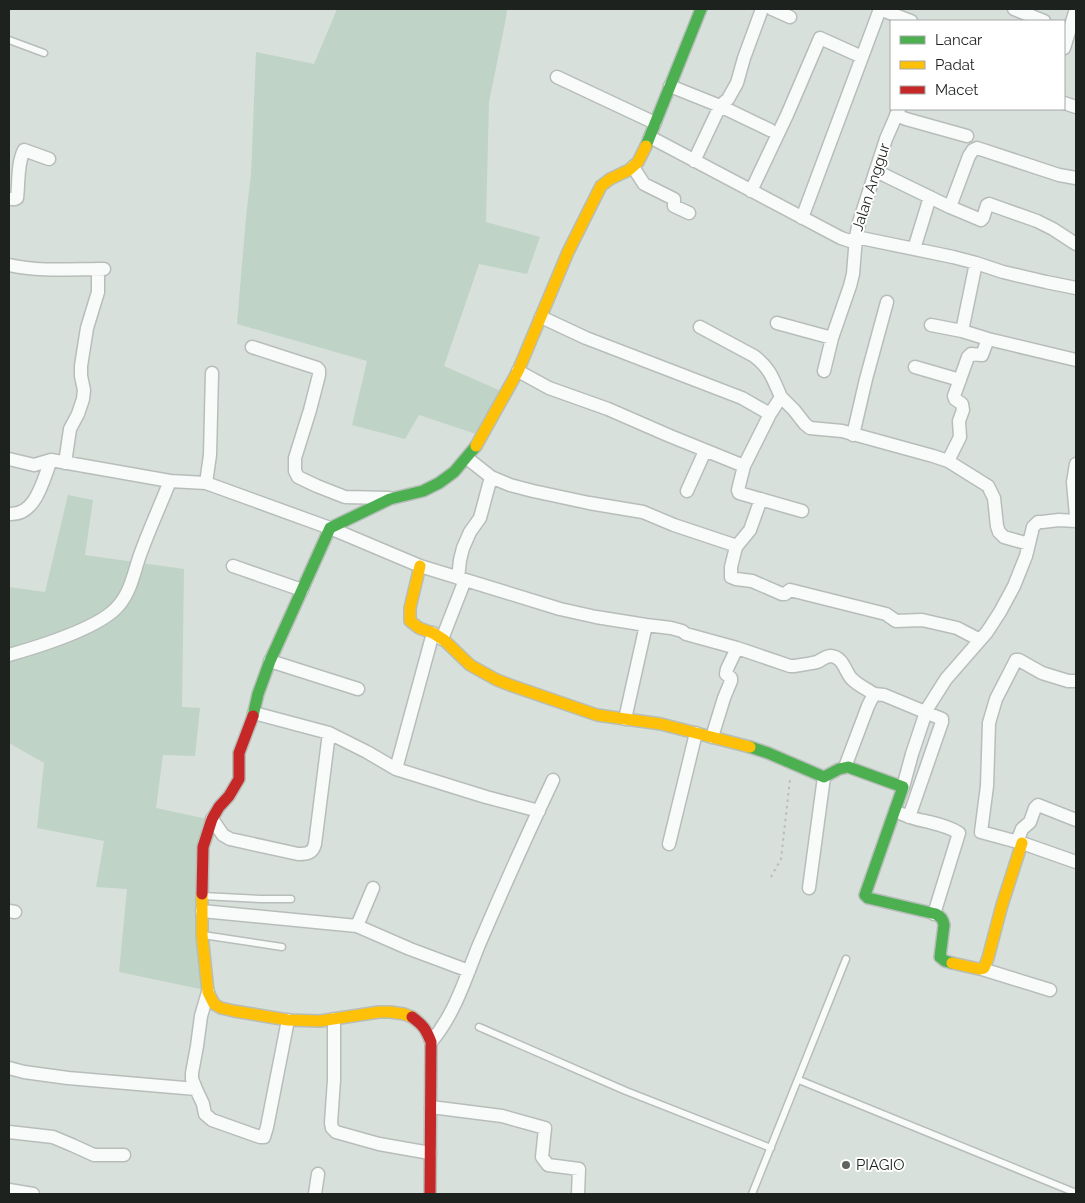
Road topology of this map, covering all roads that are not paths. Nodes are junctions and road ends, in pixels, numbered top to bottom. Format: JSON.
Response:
{"nodes":[{"id":1,"x":701,"y":9,"type":"edge"},
{"id":2,"x":762,"y":9,"type":"edge"},
{"id":3,"x":772,"y":9,"type":"edge"},
{"id":4,"x":880,"y":9,"type":"edge"},
{"id":5,"x":1076,"y":9,"type":"edge"},
{"id":6,"x":1018,"y":10,"type":"edge"},
{"id":7,"x":790,"y":17,"type":"dead end"},
{"id":8,"x":908,"y":20,"type":"edge"},
{"id":9,"x":1042,"y":20,"type":"edge"},
{"id":10,"x":9,"y":40,"type":"edge"},
{"id":11,"x":1068,"y":40,"type":"edge"},
{"id":12,"x":44,"y":53,"type":"dead end"},
{"id":13,"x":862,"y":57,"type":"junction"},
{"id":14,"x":557,"y":77,"type":"dead end"},
{"id":15,"x":670,"y":86,"type":"junction"},
{"id":16,"x":720,"y":106,"type":"junction"},
{"id":17,"x":897,"y":112,"type":"edge"},
{"id":18,"x":655,"y":123,"type":"junction"},
{"id":19,"x":770,"y":130,"type":"dead end"},
{"id":20,"x":967,"y":136,"type":"dead end"},
{"id":21,"x":650,"y":137,"type":"junction"},
{"id":22,"x":49,"y":159,"type":"dead end"},
{"id":23,"x":694,"y":161,"type":"junction"},
{"id":24,"x":633,"y":167,"type":"junction"},
{"id":25,"x":876,"y":171,"type":"junction"},
{"id":26,"x":1076,"y":178,"type":"edge"},
{"id":27,"x":751,"y":191,"type":"junction"},
{"id":28,"x":930,"y":197,"type":"junction"},
{"id":29,"x":9,"y":199,"type":"edge"},
{"id":30,"x":950,"y":207,"type":"junction"},
{"id":31,"x":689,"y":213,"type":"dead end"},
{"id":32,"x":802,"y":218,"type":"junction"},
{"id":33,"x":856,"y":237,"type":"junction"},
{"id":34,"x":1076,"y":244,"type":"edge"},
{"id":35,"x":914,"y":249,"type":"junction"},
{"id":36,"x":976,"y":263,"type":"junction"},
{"id":37,"x":9,"y":265,"type":"edge"},
{"id":38,"x":1076,"y":288,"type":"edge"},
{"id":39,"x":887,"y":302,"type":"dead end"},
{"id":40,"x":541,"y":317,"type":"junction"},
{"id":41,"x":778,"y":323,"type":"dead end"},
{"id":42,"x":931,"y":325,"type":"dead end"},
{"id":43,"x":700,"y":327,"type":"dead end"},
{"id":44,"x":962,"y":331,"type":"junction"},
{"id":45,"x":832,"y":338,"type":"junction"},
{"id":46,"x":988,"y":339,"type":"junction"},
{"id":47,"x":252,"y":347,"type":"dead end"},
{"id":48,"x":1076,"y":360,"type":"edge"},
{"id":49,"x":915,"y":367,"type":"dead end"},
{"id":50,"x":518,"y":371,"type":"junction"},
{"id":51,"x":824,"y":371,"type":"dead end"},
{"id":52,"x":212,"y":372,"type":"dead end"},
{"id":53,"x":960,"y":380,"type":"junction"},
{"id":54,"x":781,"y":397,"type":"junction"},
{"id":55,"x":770,"y":414,"type":"junction"},
{"id":56,"x":853,"y":434,"type":"junction"},
{"id":57,"x":705,"y":450,"type":"junction"},
{"id":58,"x":467,"y":458,"type":"junction"},
{"id":59,"x":9,"y":459,"type":"edge"},
{"id":60,"x":51,"y":460,"type":"junction"},
{"id":61,"x":948,"y":461,"type":"junction"},
{"id":62,"x":65,"y":462,"type":"junction"},
{"id":63,"x":1076,"y":464,"type":"edge"},
{"id":64,"x":744,"y":466,"type":"junction"},
{"id":65,"x":491,"y":477,"type":"junction"},
{"id":66,"x":170,"y":481,"type":"junction"},
{"id":67,"x":206,"y":483,"type":"junction"},
{"id":68,"x":687,"y":491,"type":"dead end"},
{"id":69,"x":390,"y":498,"type":"junction"},
{"id":70,"x":762,"y":499,"type":"junction"},
{"id":71,"x":802,"y":511,"type":"dead end"},
{"id":72,"x":9,"y":514,"type":"edge"},
{"id":73,"x":1076,"y":516,"type":"edge"},
{"id":74,"x":1076,"y":521,"type":"edge"},
{"id":75,"x":330,"y":528,"type":"junction"},
{"id":76,"x":1029,"y":544,"type":"junction"},
{"id":77,"x":737,"y":546,"type":"junction"},
{"id":78,"x":233,"y":566,"type":"dead end"},
{"id":79,"x":420,"y":566,"type":"junction"},
{"id":80,"x":462,"y":579,"type":"junction"},
{"id":81,"x":302,"y":590,"type":"junction"},
{"id":82,"x":646,"y":626,"type":"junction"},
{"id":83,"x":437,"y":636,"type":"junction"},
{"id":84,"x":980,"y":640,"type":"junction"},
{"id":85,"x":737,"y":648,"type":"junction"},
{"id":86,"x":9,"y":655,"type":"edge"},
{"id":87,"x":270,"y":661,"type":"junction"},
{"id":88,"x":1076,"y":681,"type":"edge"},
{"id":89,"x":358,"y":689,"type":"dead end"},
{"id":90,"x":874,"y":694,"type":"junction"},
{"id":91,"x":254,"y":712,"type":"junction"},
{"id":92,"x":926,"y":712,"type":"junction"},
{"id":93,"x":625,"y":719,"type":"junction"},
{"id":94,"x":328,"y":733,"type":"junction"},
{"id":95,"x":696,"y":733,"type":"junction"},
{"id":96,"x":712,"y":737,"type":"junction"},
{"id":97,"x":845,"y":767,"type":"junction"},
{"id":98,"x":396,"y":769,"type":"junction"},
{"id":99,"x":824,"y":777,"type":"junction"},
{"id":100,"x":553,"y":780,"type":"dead end"},
{"id":101,"x":903,"y":787,"type":"junction"},
{"id":102,"x":539,"y":811,"type":"junction"},
{"id":103,"x":893,"y":812,"type":"junction"},
{"id":104,"x":909,"y":817,"type":"junction"},
{"id":105,"x":212,"y":819,"type":"junction"},
{"id":106,"x":1076,"y":820,"type":"edge"},
{"id":107,"x":1019,"y":842,"type":"junction"},
{"id":108,"x":669,"y":844,"type":"dead end"},
{"id":109,"x":1076,"y":862,"type":"edge"},
{"id":110,"x":373,"y":888,"type":"dead end"},
{"id":111,"x":809,"y":888,"type":"dead end"},
{"id":112,"x":202,"y":896,"type":"junction"},
{"id":113,"x":291,"y":899,"type":"dead end"},
{"id":114,"x":202,"y":911,"type":"junction"},
{"id":115,"x":934,"y":914,"type":"junction"},
{"id":116,"x":357,"y":926,"type":"junction"},
{"id":117,"x":202,"y":935,"type":"junction"},
{"id":118,"x":282,"y":947,"type":"dead end"},
{"id":119,"x":846,"y":959,"type":"dead end"},
{"id":120,"x":982,"y":969,"type":"junction"},
{"id":121,"x":469,"y":972,"type":"junction"},
{"id":122,"x":1050,"y":990,"type":"dead end"},
{"id":123,"x":208,"y":992,"type":"junction"},
{"id":124,"x":334,"y":1019,"type":"junction"},
{"id":125,"x":288,"y":1020,"type":"junction"},
{"id":126,"x":479,"y":1027,"type":"dead end"},
{"id":127,"x":431,"y":1042,"type":"junction"},
{"id":128,"x":9,"y":1068,"type":"edge"},
{"id":129,"x":799,"y":1080,"type":"junction"},
{"id":130,"x":196,"y":1090,"type":"junction"},
{"id":131,"x":431,"y":1107,"type":"junction"},
{"id":132,"x":9,"y":1132,"type":"edge"},
{"id":133,"x":771,"y":1148,"type":"junction"},
{"id":134,"x":430,"y":1153,"type":"junction"},
{"id":135,"x":124,"y":1155,"type":"dead end"},
{"id":136,"x":318,"y":1174,"type":"dead end"},
{"id":137,"x":9,"y":1190,"type":"edge"},
{"id":138,"x":1076,"y":1193,"type":"edge"},
{"id":139,"x":34,"y":1194,"type":"edge"},
{"id":140,"x":315,"y":1194,"type":"edge"},
{"id":141,"x":430,"y":1194,"type":"edge"},
{"id":142,"x":578,"y":1194,"type":"edge"},
{"id":143,"x":752,"y":1194,"type":"edge"}],
"edges":[{"from":1,"to":15,"type":"street"},
{"from":2,"to":16,"type":"street"},
{"from":3,"to":7,"type":"street"},
{"from":4,"to":8,"type":"street"},
{"from":4,"to":13,"type":"street"},
{"from":5,"to":11,"type":"street"},
{"from":6,"to":9,"type":"street"},
{"from":10,"to":12,"type":"lane"},
{"from":13,"to":27,"type":"street"},
{"from":13,"to":32,"type":"street"},
{"from":14,"to":18,"type":"street"},
{"from":15,"to":16,"type":"street"},
{"from":15,"to":18,"type":"street"},
{"from":16,"to":19,"type":"street"},
{"from":16,"to":23,"type":"street"},
{"from":17,"to":20,"type":"street"},
{"from":17,"to":25,"type":"street","name":"Jalan Anggur"},
{"from":18,"to":21,"type":"street"},
{"from":21,"to":23,"type":"street","name":"Jalan Anggur"},
{"from":21,"to":24,"type":"street"},
{"from":22,"to":29,"type":"street"},
{"from":23,"to":27,"type":"street","name":"Jalan Anggur"},
{"from":24,"to":31,"type":"street"},
{"from":24,"to":40,"type":"street"},
{"from":25,"to":28,"type":"street"},
{"from":25,"to":33,"type":"street","name":"Jalan Anggur"},
{"from":26,"to":30,"type":"street"},
{"from":27,"to":32,"type":"street","name":"Jalan Anggur"},
{"from":28,"to":30,"type":"street"},
{"from":28,"to":35,"type":"street"},
{"from":30,"to":34,"type":"street"},
{"from":32,"to":33,"type":"street","name":"Jalan Anggur"},
{"from":33,"to":35,"type":"street"},
{"from":33,"to":45,"type":"street"},
{"from":35,"to":36,"type":"street"},
{"from":36,"to":38,"type":"street"},
{"from":36,"to":44,"type":"street"},
{"from":37,"to":62,"type":"street"},
{"from":39,"to":56,"type":"street"},
{"from":40,"to":50,"type":"street"},
{"from":40,"to":55,"type":"street"},
{"from":41,"to":45,"type":"street"},
{"from":42,"to":44,"type":"street"},
{"from":43,"to":54,"type":"street"},
{"from":44,"to":46,"type":"street"},
{"from":45,"to":51,"type":"street"},
{"from":46,"to":48,"type":"street"},
{"from":46,"to":53,"type":"street"},
{"from":47,"to":69,"type":"street"},
{"from":49,"to":53,"type":"street"},
{"from":50,"to":57,"type":"street"},
{"from":50,"to":58,"type":"street"},
{"from":52,"to":67,"type":"street"},
{"from":53,"to":61,"type":"street"},
{"from":54,"to":55,"type":"street"},
{"from":54,"to":56,"type":"street"},
{"from":55,"to":64,"type":"street"},
{"from":56,"to":61,"type":"street"},
{"from":57,"to":64,"type":"street"},
{"from":57,"to":68,"type":"street"},
{"from":58,"to":65,"type":"street"},
{"from":58,"to":69,"type":"street"},
{"from":59,"to":60,"type":"street"},
{"from":60,"to":62,"type":"street"},
{"from":60,"to":72,"type":"street"},
{"from":61,"to":76,"type":"street"},
{"from":62,"to":66,"type":"street"},
{"from":63,"to":73,"type":"street"},
{"from":64,"to":70,"type":"street"},
{"from":65,"to":77,"type":"street"},
{"from":65,"to":80,"type":"street"},
{"from":66,"to":67,"type":"street"},
{"from":66,"to":86,"type":"street"},
{"from":67,"to":75,"type":"street"},
{"from":69,"to":75,"type":"street"},
{"from":70,"to":71,"type":"street"},
{"from":70,"to":77,"type":"street"},
{"from":74,"to":76,"type":"street"},
{"from":75,"to":79,"type":"street"},
{"from":75,"to":81,"type":"street"},
{"from":76,"to":84,"type":"street"},
{"from":77,"to":84,"type":"street"},
{"from":78,"to":81,"type":"street"},
{"from":79,"to":80,"type":"street"},
{"from":79,"to":83,"type":"street"},
{"from":80,"to":82,"type":"street"},
{"from":80,"to":83,"type":"street"},
{"from":81,"to":87,"type":"street"},
{"from":82,"to":85,"type":"street"},
{"from":82,"to":93,"type":"street"},
{"from":83,"to":93,"type":"street"},
{"from":83,"to":98,"type":"street"},
{"from":84,"to":92,"type":"street"},
{"from":85,"to":90,"type":"street"},
{"from":85,"to":96,"type":"street"},
{"from":87,"to":89,"type":"street"},
{"from":87,"to":91,"type":"street"},
{"from":88,"to":107,"type":"street"},
{"from":90,"to":92,"type":"street"},
{"from":90,"to":97,"type":"street"},
{"from":91,"to":94,"type":"street"},
{"from":91,"to":105,"type":"street"},
{"from":92,"to":101,"type":"street"},
{"from":92,"to":104,"type":"street"},
{"from":93,"to":95,"type":"street"},
{"from":94,"to":98,"type":"street"},
{"from":94,"to":105,"type":"street"},
{"from":95,"to":96,"type":"street"},
{"from":95,"to":108,"type":"street"},
{"from":96,"to":99,"type":"street"},
{"from":97,"to":99,"type":"street"},
{"from":97,"to":101,"type":"street"},
{"from":98,"to":102,"type":"street"},
{"from":99,"to":111,"type":"street"},
{"from":100,"to":102,"type":"street"},
{"from":101,"to":103,"type":"street"},
{"from":102,"to":121,"type":"street"},
{"from":103,"to":104,"type":"street"},
{"from":103,"to":115,"type":"street"},
{"from":104,"to":115,"type":"street"},
{"from":105,"to":112,"type":"street"},
{"from":106,"to":107,"type":"street"},
{"from":107,"to":109,"type":"street"},
{"from":107,"to":120,"type":"street"},
{"from":110,"to":116,"type":"street"},
{"from":112,"to":113,"type":"lane"},
{"from":112,"to":114,"type":"street"},
{"from":114,"to":116,"type":"street"},
{"from":114,"to":117,"type":"street"},
{"from":115,"to":120,"type":"street"},
{"from":116,"to":121,"type":"street"},
{"from":117,"to":118,"type":"lane"},
{"from":117,"to":123,"type":"street"},
{"from":119,"to":129,"type":"lane"},
{"from":120,"to":122,"type":"street"},
{"from":121,"to":127,"type":"street"},
{"from":123,"to":125,"type":"street"},
{"from":123,"to":130,"type":"street"},
{"from":124,"to":125,"type":"street"},
{"from":124,"to":127,"type":"street"},
{"from":124,"to":134,"type":"street"},
{"from":125,"to":130,"type":"street"},
{"from":126,"to":133,"type":"lane"},
{"from":127,"to":131,"type":"street"},
{"from":128,"to":130,"type":"street"},
{"from":129,"to":133,"type":"lane"},
{"from":129,"to":138,"type":"lane"},
{"from":131,"to":134,"type":"street"},
{"from":131,"to":142,"type":"street"},
{"from":132,"to":135,"type":"street"},
{"from":133,"to":143,"type":"lane"},
{"from":134,"to":141,"type":"street"},
{"from":136,"to":140,"type":"street"},
{"from":137,"to":139,"type":"street"}]}
